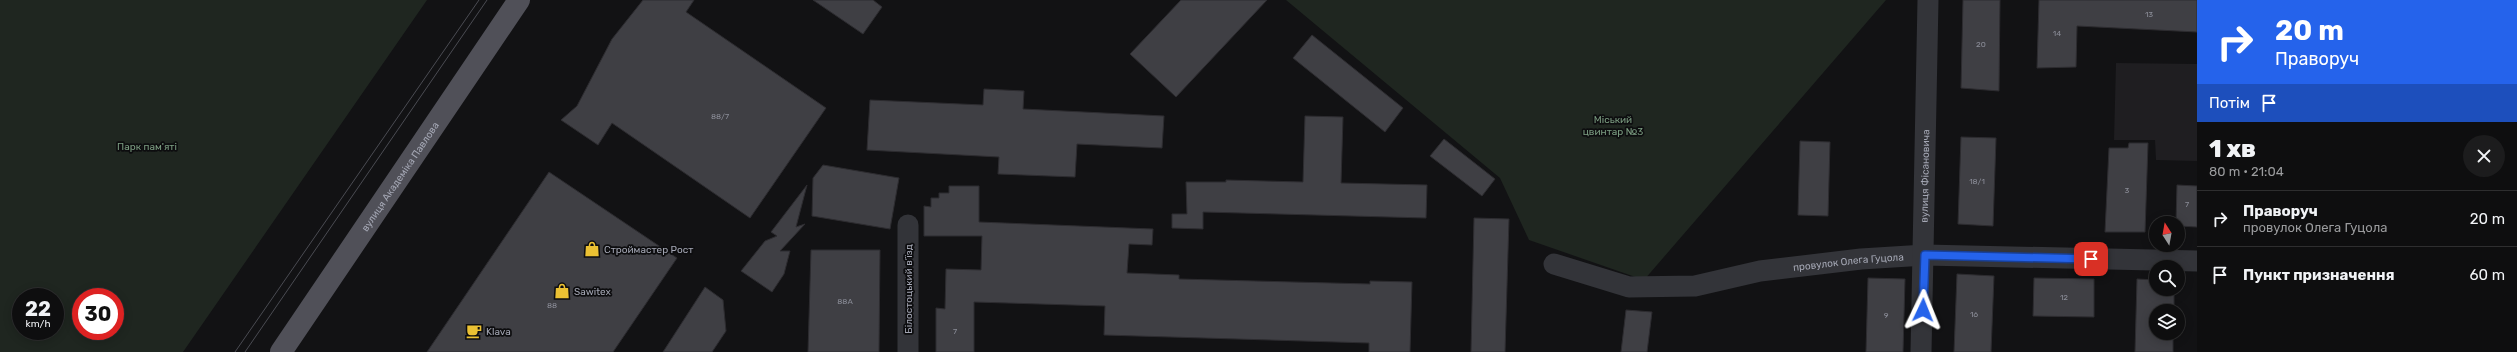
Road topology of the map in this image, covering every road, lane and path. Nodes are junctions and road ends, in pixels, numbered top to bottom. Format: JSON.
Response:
{"nodes":[{"id":1,"x":519,"y":0,"type":"edge"},
{"id":2,"x":1928,"y":0,"type":"edge"},
{"id":3,"x":908,"y":225,"type":"dead end"},
{"id":4,"x":1925,"y":255,"type":"junction"},
{"id":5,"x":2197,"y":261,"type":"edge"},
{"id":6,"x":1554,"y":264,"type":"dead end"},
{"id":7,"x":281,"y":352,"type":"edge"},
{"id":8,"x":908,"y":352,"type":"edge"},
{"id":9,"x":1921,"y":352,"type":"edge"}],
"edges":[{"from":1,"to":7,"type":"main road","name":"вулиця Академіка Павлова"},
{"from":2,"to":4,"type":"street","name":"вулиця Фісановича"},
{"from":3,"to":8,"type":"street","name":"Білостоцький в’їзд"},
{"from":4,"to":5,"type":"street","name":"провулок Олега Гуцола"},
{"from":4,"to":6,"type":"street","name":"провулок Олега Гуцола"},
{"from":4,"to":9,"type":"street","name":"вулиця Фісановича"}]}
